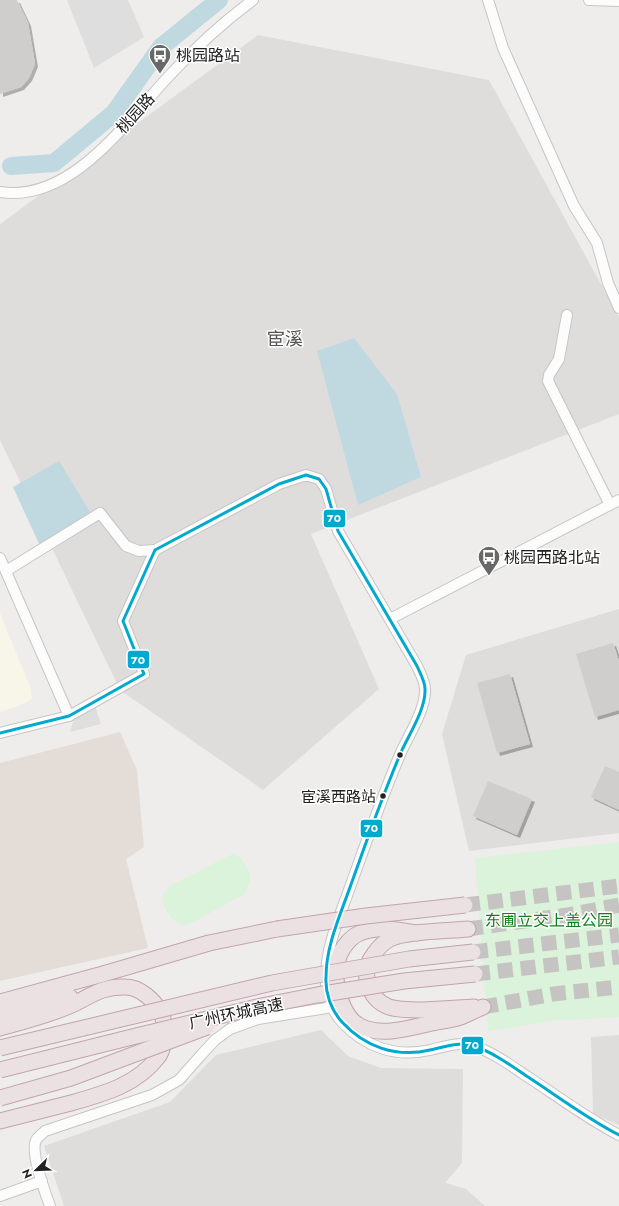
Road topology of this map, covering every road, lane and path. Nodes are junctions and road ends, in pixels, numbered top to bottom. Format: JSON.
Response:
{"nodes":[{"id":1,"x":253,"y":0,"type":"edge"},
{"id":2,"x":488,"y":0,"type":"edge"},
{"id":3,"x":589,"y":0,"type":"edge"},
{"id":4,"x":619,"y":1,"type":"edge"},
{"id":5,"x":0,"y":192,"type":"edge"},
{"id":6,"x":619,"y":308,"type":"edge"},
{"id":7,"x":567,"y":316,"type":"dead end"},
{"id":8,"x":619,"y":500,"type":"edge"},
{"id":9,"x":610,"y":505,"type":"junction"},
{"id":10,"x":155,"y":550,"type":"junction"},
{"id":11,"x":0,"y":558,"type":"edge"},
{"id":12,"x":6,"y":571,"type":"junction"},
{"id":13,"x":390,"y":619,"type":"junction"},
{"id":14,"x":69,"y":716,"type":"junction"},
{"id":15,"x":0,"y":733,"type":"edge"},
{"id":16,"x":465,"y":905,"type":"tunnel mouth"},
{"id":17,"x":468,"y":929,"type":"tunnel mouth"},
{"id":18,"x":417,"y":934,"type":"junction"},
{"id":19,"x":473,"y":952,"type":"tunnel mouth"},
{"id":20,"x":475,"y":974,"type":"tunnel mouth"},
{"id":21,"x":100,"y":990,"type":"junction"},
{"id":22,"x":39,"y":992,"type":"junction"},
{"id":23,"x":0,"y":1002,"type":"edge"},
{"id":24,"x":0,"y":1006,"type":"edge"},
{"id":25,"x":261,"y":1006,"type":"junction"},
{"id":26,"x":333,"y":1007,"type":"junction"},
{"id":27,"x":0,"y":1015,"type":"edge"},
{"id":28,"x":0,"y":1028,"type":"edge"},
{"id":29,"x":0,"y":1048,"type":"edge"},
{"id":30,"x":0,"y":1070,"type":"edge"},
{"id":31,"x":32,"y":1090,"type":"junction"},
{"id":32,"x":0,"y":1098,"type":"edge"},
{"id":33,"x":0,"y":1105,"type":"edge"},
{"id":34,"x":60,"y":1106,"type":"junction"},
{"id":35,"x":0,"y":1121,"type":"edge"},
{"id":36,"x":0,"y":1132,"type":"edge"},
{"id":37,"x":619,"y":1135,"type":"edge"},
{"id":38,"x":42,"y":1182,"type":"junction"},
{"id":39,"x":0,"y":1196,"type":"edge"},
{"id":40,"x":50,"y":1206,"type":"edge"}],
"edges":[{"from":1,"to":5,"type":"street","name":"桃园路"},
{"from":2,"to":6,"type":"street"},
{"from":3,"to":4,"type":"street"},
{"from":7,"to":9,"type":"street"},
{"from":8,"to":9,"type":"street"},
{"from":9,"to":13,"type":"street"},
{"from":10,"to":12,"type":"street"},
{"from":10,"to":13,"type":"street"},
{"from":10,"to":14,"type":"street"},
{"from":11,"to":12,"type":"street"},
{"from":12,"to":14,"type":"street"},
{"from":13,"to":26,"type":"street"},
{"from":14,"to":15,"type":"street"},
{"from":16,"to":22,"type":"highway","bridge":true},
{"from":17,"to":18,"type":"highway"},
{"from":18,"to":18,"type":"highway"},
{"from":19,"to":29,"type":"highway","name":"广州环城高速","bridge":true},
{"from":20,"to":25,"type":"highway","name":"广州环城高速","bridge":true},
{"from":21,"to":27,"type":"highway"},
{"from":21,"to":28,"type":"highway"},
{"from":21,"to":34,"type":"highway"},
{"from":22,"to":23,"type":"highway"},
{"from":22,"to":24,"type":"highway"},
{"from":25,"to":30,"type":"highway","name":"广州环城高速","bridge":true},
{"from":25,"to":31,"type":"highway","bridge":true},
{"from":26,"to":37,"type":"street"},
{"from":26,"to":38,"type":"street"},
{"from":31,"to":32,"type":"highway","bridge":true},
{"from":31,"to":33,"type":"highway","bridge":true},
{"from":34,"to":35,"type":"highway"},
{"from":34,"to":36,"type":"highway"},
{"from":38,"to":39,"type":"street"},
{"from":38,"to":40,"type":"street"}]}
